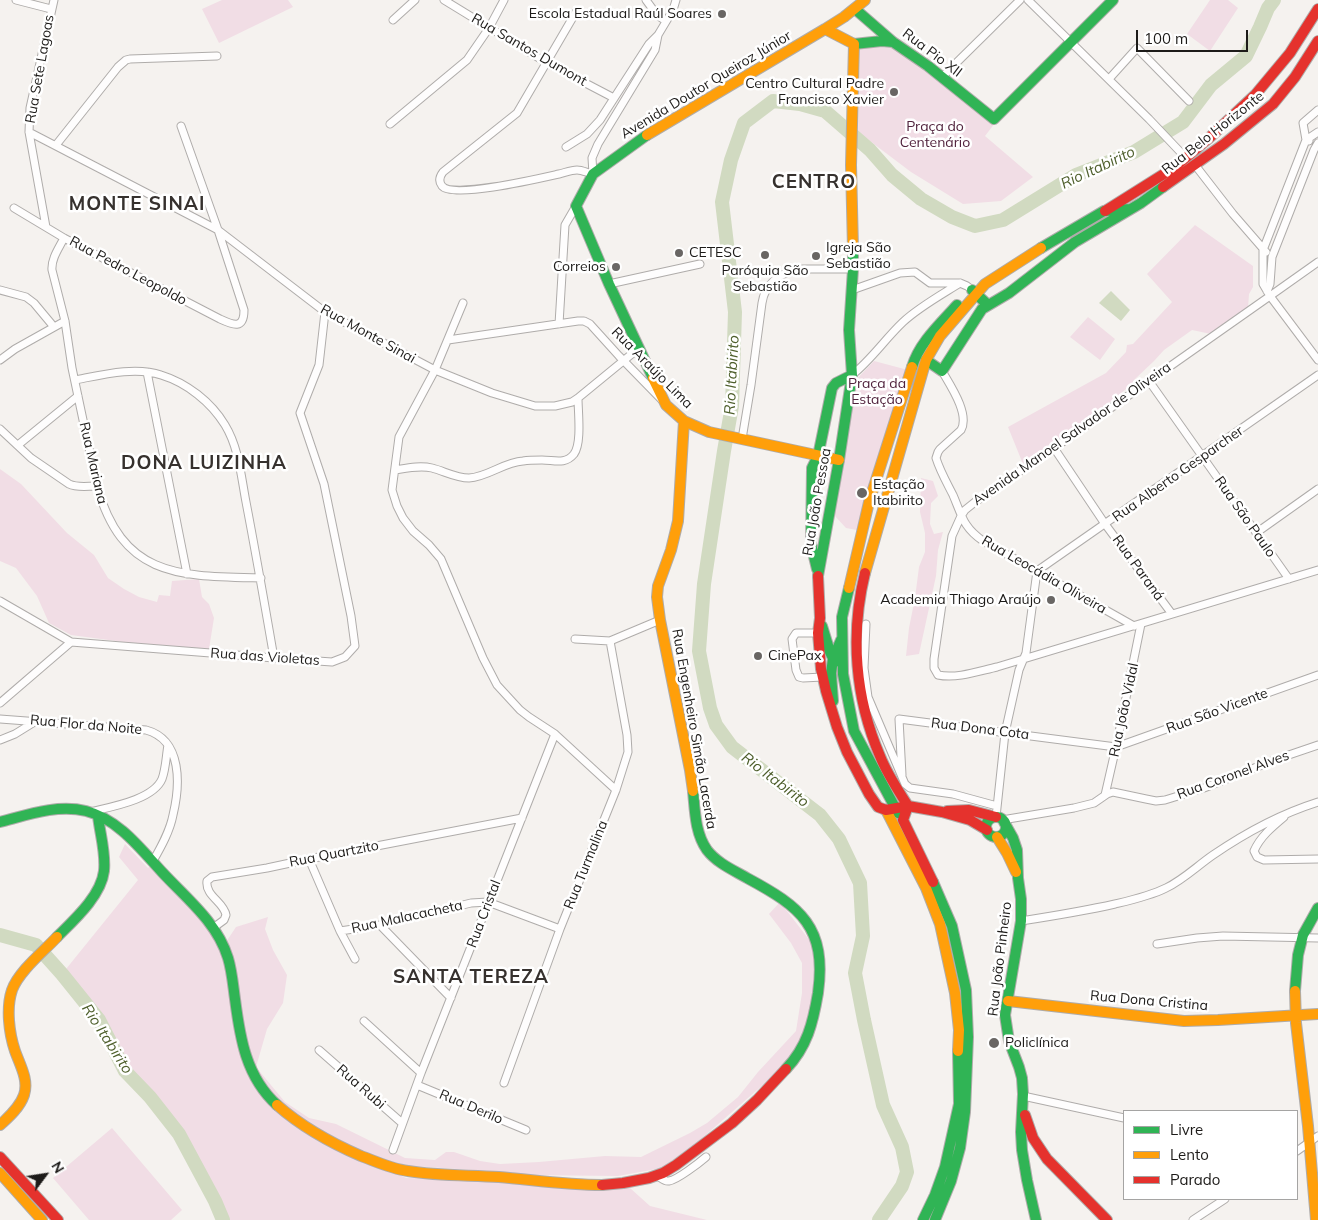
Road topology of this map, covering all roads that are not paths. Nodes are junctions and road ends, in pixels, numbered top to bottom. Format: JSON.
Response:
{"nodes":[{"id":1,"x":16,"y":0,"type":"edge"},
{"id":2,"x":54,"y":0,"type":"edge"},
{"id":3,"x":415,"y":0,"type":"edge"},
{"id":4,"x":444,"y":0,"type":"edge"},
{"id":5,"x":504,"y":0,"type":"edge"},
{"id":6,"x":646,"y":0,"type":"edge"},
{"id":7,"x":676,"y":0,"type":"edge"},
{"id":8,"x":865,"y":0,"type":"edge"},
{"id":9,"x":1020,"y":0,"type":"edge"},
{"id":10,"x":1028,"y":0,"type":"edge"},
{"id":11,"x":1113,"y":0,"type":"edge"},
{"id":12,"x":33,"y":2,"type":"edge"},
{"id":13,"x":854,"y":4,"type":"edge"},
{"id":14,"x":51,"y":8,"type":"junction"},
{"id":15,"x":1318,"y":9,"type":"edge"},
{"id":16,"x":576,"y":12,"type":"dead end"},
{"id":17,"x":393,"y":20,"type":"dead end"},
{"id":18,"x":666,"y":21,"type":"junction"},
{"id":19,"x":489,"y":28,"type":"junction"},
{"id":20,"x":825,"y":29,"type":"junction"},
{"id":21,"x":658,"y":35,"type":"junction"},
{"id":22,"x":1318,"y":41,"type":"edge"},
{"id":23,"x":894,"y":42,"type":"junction"},
{"id":24,"x":1071,"y":42,"type":"junction"},
{"id":25,"x":854,"y":44,"type":"junction"},
{"id":26,"x":217,"y":56,"type":"dead end"},
{"id":27,"x":547,"y":63,"type":"junction"},
{"id":28,"x":942,"y":77,"type":"junction"},
{"id":29,"x":1108,"y":79,"type":"junction"},
{"id":30,"x":614,"y":98,"type":"junction"},
{"id":31,"x":1189,"y":101,"type":"dead end"},
{"id":32,"x":1318,"y":110,"type":"edge"},
{"id":33,"x":390,"y":124,"type":"dead end"},
{"id":34,"x":181,"y":126,"type":"dead end"},
{"id":35,"x":29,"y":132,"type":"junction"},
{"id":36,"x":1318,"y":132,"type":"edge"},
{"id":37,"x":1306,"y":140,"type":"junction"},
{"id":38,"x":1317,"y":144,"type":"edge"},
{"id":39,"x":56,"y":145,"type":"junction"},
{"id":40,"x":566,"y":147,"type":"dead end"},
{"id":41,"x":1186,"y":158,"type":"junction"},
{"id":42,"x":1195,"y":165,"type":"junction"},
{"id":43,"x":592,"y":174,"type":"junction"},
{"id":44,"x":576,"y":206,"type":"junction"},
{"id":45,"x":14,"y":208,"type":"dead end"},
{"id":46,"x":1130,"y":210,"type":"junction"},
{"id":47,"x":1104,"y":211,"type":"junction"},
{"id":48,"x":46,"y":227,"type":"junction"},
{"id":49,"x":218,"y":230,"type":"junction"},
{"id":50,"x":64,"y":238,"type":"junction"},
{"id":51,"x":1075,"y":242,"type":"junction"},
{"id":52,"x":1263,"y":250,"type":"junction"},
{"id":53,"x":1272,"y":257,"type":"junction"},
{"id":54,"x":1318,"y":262,"type":"edge"},
{"id":55,"x":700,"y":264,"type":"dead end"},
{"id":56,"x":853,"y":269,"type":"junction"},
{"id":57,"x":960,"y":283,"type":"junction"},
{"id":58,"x":609,"y":284,"type":"junction"},
{"id":59,"x":0,"y":290,"type":"edge"},
{"id":60,"x":852,"y":290,"type":"junction"},
{"id":61,"x":973,"y":292,"type":"junction"},
{"id":62,"x":1268,"y":294,"type":"junction"},
{"id":63,"x":464,"y":303,"type":"dead end"},
{"id":64,"x":988,"y":305,"type":"junction"},
{"id":65,"x":325,"y":312,"type":"junction"},
{"id":66,"x":65,"y":321,"type":"junction"},
{"id":67,"x":559,"y":324,"type":"junction"},
{"id":68,"x":54,"y":327,"type":"junction"},
{"id":69,"x":448,"y":340,"type":"junction"},
{"id":70,"x":638,"y":348,"type":"junction"},
{"id":71,"x":0,"y":360,"type":"edge"},
{"id":72,"x":926,"y":360,"type":"junction"},
{"id":73,"x":1318,"y":360,"type":"edge"},
{"id":74,"x":623,"y":361,"type":"junction"},
{"id":75,"x":435,"y":370,"type":"junction"},
{"id":76,"x":942,"y":371,"type":"junction"},
{"id":77,"x":147,"y":372,"type":"junction"},
{"id":78,"x":1318,"y":375,"type":"edge"},
{"id":79,"x":852,"y":376,"type":"junction"},
{"id":80,"x":75,"y":380,"type":"junction"},
{"id":81,"x":1148,"y":381,"type":"junction"},
{"id":82,"x":78,"y":396,"type":"junction"},
{"id":83,"x":578,"y":398,"type":"junction"},
{"id":84,"x":666,"y":405,"type":"junction"},
{"id":85,"x":684,"y":421,"type":"junction"},
{"id":86,"x":0,"y":429,"type":"edge"},
{"id":87,"x":739,"y":439,"type":"junction"},
{"id":88,"x":18,"y":445,"type":"junction"},
{"id":89,"x":1054,"y":448,"type":"junction"},
{"id":90,"x":818,"y":456,"type":"junction"},
{"id":91,"x":1202,"y":457,"type":"junction"},
{"id":92,"x":839,"y":460,"type":"junction"},
{"id":93,"x":395,"y":470,"type":"junction"},
{"id":94,"x":96,"y":486,"type":"junction"},
{"id":95,"x":1318,"y":489,"type":"edge"},
{"id":96,"x":961,"y":516,"type":"junction"},
{"id":97,"x":1106,"y":524,"type":"junction"},
{"id":98,"x":1256,"y":534,"type":"junction"},
{"id":99,"x":1318,"y":570,"type":"edge"},
{"id":100,"x":1037,"y":571,"type":"junction"},
{"id":101,"x":818,"y":572,"type":"junction"},
{"id":102,"x":187,"y":574,"type":"junction"},
{"id":103,"x":261,"y":578,"type":"junction"},
{"id":104,"x":1289,"y":579,"type":"junction"},
{"id":105,"x":0,"y":602,"type":"edge"},
{"id":106,"x":1172,"y":614,"type":"junction"},
{"id":107,"x":820,"y":618,"type":"junction"},
{"id":108,"x":660,"y":620,"type":"junction"},
{"id":109,"x":866,"y":624,"type":"dead end"},
{"id":110,"x":1137,"y":625,"type":"junction"},
{"id":111,"x":818,"y":633,"type":"junction"},
{"id":112,"x":842,"y":636,"type":"junction"},
{"id":113,"x":575,"y":640,"type":"dead end"},
{"id":114,"x":610,"y":641,"type":"junction"},
{"id":115,"x":71,"y":642,"type":"junction"},
{"id":116,"x":274,"y":658,"type":"junction"},
{"id":117,"x":833,"y":659,"type":"junction"},
{"id":118,"x":1024,"y":659,"type":"junction"},
{"id":119,"x":843,"y":674,"type":"junction"},
{"id":120,"x":1318,"y":675,"type":"edge"},
{"id":121,"x":823,"y":677,"type":"junction"},
{"id":122,"x":0,"y":703,"type":"edge"},
{"id":123,"x":834,"y":718,"type":"junction"},
{"id":124,"x":0,"y":719,"type":"edge"},
{"id":125,"x":36,"y":721,"type":"junction"},
{"id":126,"x":1005,"y":733,"type":"junction"},
{"id":127,"x":554,"y":734,"type":"junction"},
{"id":128,"x":0,"y":740,"type":"edge"},
{"id":129,"x":168,"y":744,"type":"junction"},
{"id":130,"x":1318,"y":745,"type":"edge"},
{"id":131,"x":1116,"y":747,"type":"junction"},
{"id":132,"x":902,"y":775,"type":"junction"},
{"id":133,"x":616,"y":790,"type":"junction"},
{"id":134,"x":1105,"y":795,"type":"junction"},
{"id":135,"x":1318,"y":802,"type":"edge"},
{"id":136,"x":908,"y":806,"type":"junction"},
{"id":137,"x":998,"y":806,"type":"junction"},
{"id":138,"x":886,"y":809,"type":"junction"},
{"id":139,"x":942,"y":812,"type":"junction"},
{"id":140,"x":1290,"y":812,"type":"junction"},
{"id":141,"x":94,"y":814,"type":"junction"},
{"id":142,"x":522,"y":818,"type":"junction"},
{"id":143,"x":903,"y":820,"type":"junction"},
{"id":144,"x":1001,"y":820,"type":"junction"},
{"id":145,"x":0,"y":822,"type":"edge"},
{"id":146,"x":986,"y":830,"type":"junction"},
{"id":147,"x":997,"y":837,"type":"junction"},
{"id":148,"x":309,"y":858,"type":"junction"},
{"id":149,"x":1318,"y":859,"type":"edge"},
{"id":150,"x":152,"y":861,"type":"junction"},
{"id":151,"x":1018,"y":878,"type":"junction"},
{"id":152,"x":488,"y":902,"type":"junction"},
{"id":153,"x":1318,"y":908,"type":"edge"},
{"id":154,"x":1021,"y":921,"type":"junction"},
{"id":155,"x":380,"y":924,"type":"junction"},
{"id":156,"x":213,"y":928,"type":"junction"},
{"id":157,"x":560,"y":929,"type":"junction"},
{"id":158,"x":340,"y":931,"type":"junction"},
{"id":159,"x":1303,"y":938,"type":"junction"},
{"id":160,"x":1318,"y":938,"type":"edge"},
{"id":161,"x":1157,"y":944,"type":"dead end"},
{"id":162,"x":355,"y":959,"type":"dead end"},
{"id":163,"x":451,"y":998,"type":"junction"},
{"id":164,"x":1008,"y":1001,"type":"junction"},
{"id":165,"x":1295,"y":1014,"type":"junction"},
{"id":166,"x":1318,"y":1014,"type":"edge"},
{"id":167,"x":364,"y":1021,"type":"dead end"},
{"id":168,"x":319,"y":1050,"type":"dead end"},
{"id":169,"x":421,"y":1073,"type":"junction"},
{"id":170,"x":504,"y":1083,"type":"dead end"},
{"id":171,"x":417,"y":1085,"type":"junction"},
{"id":172,"x":1023,"y":1100,"type":"junction"},
{"id":173,"x":1123,"y":1118,"type":"edge"},
{"id":174,"x":402,"y":1123,"type":"junction"},
{"id":175,"x":0,"y":1126,"type":"edge"},
{"id":176,"x":526,"y":1130,"type":"dead end"},
{"id":177,"x":1314,"y":1139,"type":"edge"},
{"id":178,"x":1038,"y":1147,"type":"junction"},
{"id":179,"x":1022,"y":1148,"type":"junction"},
{"id":180,"x":1298,"y":1149,"type":"edge"},
{"id":181,"x":393,"y":1150,"type":"dead end"},
{"id":182,"x":0,"y":1157,"type":"edge"},
{"id":183,"x":706,"y":1157,"type":"dead end"},
{"id":184,"x":0,"y":1173,"type":"edge"},
{"id":185,"x":658,"y":1176,"type":"junction"},
{"id":186,"x":1223,"y":1200,"type":"edge"},
{"id":187,"x":1316,"y":1215,"type":"edge"},
{"id":188,"x":42,"y":1220,"type":"edge"},
{"id":189,"x":58,"y":1220,"type":"edge"},
{"id":190,"x":923,"y":1220,"type":"edge"},
{"id":191,"x":935,"y":1220,"type":"edge"},
{"id":192,"x":1036,"y":1220,"type":"edge"},
{"id":193,"x":1108,"y":1220,"type":"edge"},
{"id":194,"x":1193,"y":1220,"type":"edge"}],
"edges":[{"from":1,"to":12,"type":"street"},
{"from":2,"to":14,"type":"street","name":"Rua Sete Lagoas"},
{"from":3,"to":17,"type":"street"},
{"from":4,"to":19,"type":"street","name":"Rua Santos Dumont"},
{"from":5,"to":19,"type":"street"},
{"from":6,"to":18,"type":"street"},
{"from":7,"to":18,"type":"street"},
{"from":8,"to":13,"type":"street","name":"Avenida Doutor Queiroz Júnior"},
{"from":9,"to":28,"type":"street"},
{"from":10,"to":24,"type":"street"},
{"from":11,"to":24,"type":"street"},
{"from":12,"to":14,"type":"street"},
{"from":13,"to":20,"type":"street","name":"Avenida Doutor Queiroz Júnior"},
{"from":13,"to":23,"type":"street","name":"Rua Pio XII"},
{"from":14,"to":35,"type":"street","name":"Rua Sete Lagoas"},
{"from":15,"to":41,"type":"street"},
{"from":16,"to":27,"type":"street"},
{"from":18,"to":21,"type":"street"},
{"from":19,"to":27,"type":"street","name":"Rua Santos Dumont"},
{"from":19,"to":33,"type":"street"},
{"from":20,"to":25,"type":"street"},
{"from":20,"to":43,"type":"street","name":"Avenida Doutor Queiroz Júnior"},
{"from":21,"to":30,"type":"street"},
{"from":21,"to":43,"type":"street"},
{"from":22,"to":42,"type":"street","name":"Rua Belo Horizonte"},
{"from":23,"to":25,"type":"street"},
{"from":23,"to":28,"type":"street","name":"Rua Pio XII"},
{"from":24,"to":28,"type":"street","name":"Rua Pio XII"},
{"from":24,"to":29,"type":"street"},
{"from":25,"to":56,"type":"street","name":"Rua João Pessoa"},
{"from":26,"to":39,"type":"street"},
{"from":27,"to":30,"type":"street","name":"Rua Santos Dumont"},
{"from":27,"to":43,"type":"street"},
{"from":29,"to":31,"type":"street"},
{"from":29,"to":41,"type":"street"},
{"from":30,"to":40,"type":"street"},
{"from":32,"to":37,"type":"street"},
{"from":34,"to":49,"type":"street"},
{"from":35,"to":39,"type":"street","name":"Rua Monte Sinai"},
{"from":35,"to":48,"type":"street","name":"Rua Sete Lagoas"},
{"from":36,"to":37,"type":"street"},
{"from":37,"to":38,"type":"street"},
{"from":37,"to":52,"type":"street"},
{"from":38,"to":53,"type":"street"},
{"from":39,"to":49,"type":"street","name":"Rua Monte Sinai"},
{"from":41,"to":47,"type":"street"},
{"from":42,"to":46,"type":"street","name":"Rua Belo Horizonte"},
{"from":42,"to":52,"type":"street"},
{"from":43,"to":44,"type":"street","name":"Avenida Doutor Queiroz Júnior"},
{"from":44,"to":58,"type":"street"},
{"from":44,"to":67,"type":"street"},
{"from":45,"to":48,"type":"street","name":"Rua Pedro Leopoldo"},
{"from":46,"to":47,"type":"street"},
{"from":46,"to":51,"type":"street","name":"Rua Belo Horizonte"},
{"from":47,"to":51,"type":"street"},
{"from":47,"to":61,"type":"street"},
{"from":48,"to":50,"type":"street","name":"Rua Pedro Leopoldo"},
{"from":49,"to":50,"type":"street","name":"Rua Pedro Leopoldo"},
{"from":49,"to":65,"type":"street","name":"Rua Monte Sinai"},
{"from":50,"to":66,"type":"street","name":"Rua Mariana"},
{"from":51,"to":64,"type":"street","name":"Rua Belo Horizonte"},
{"from":52,"to":53,"type":"street"},
{"from":52,"to":62,"type":"street"},
{"from":53,"to":62,"type":"street"},
{"from":54,"to":62,"type":"street","name":"Avenida Manoel Salvador de Oliveira"},
{"from":55,"to":58,"type":"street"},
{"from":56,"to":60,"type":"street","name":"Rua João Pessoa"},
{"from":56,"to":87,"type":"street"},
{"from":57,"to":60,"type":"street"},
{"from":57,"to":61,"type":"street"},
{"from":57,"to":79,"type":"street"},
{"from":58,"to":70,"type":"street"},
{"from":59,"to":68,"type":"street"},
{"from":60,"to":79,"type":"street","name":"Rua João Pessoa"},
{"from":61,"to":64,"type":"street"},
{"from":61,"to":72,"type":"street"},
{"from":61,"to":112,"type":"street"},
{"from":62,"to":73,"type":"street"},
{"from":62,"to":81,"type":"street","name":"Avenida Manoel Salvador de Oliveira"},
{"from":63,"to":69,"type":"street"},
{"from":64,"to":76,"type":"street","name":"Rua Belo Horizonte"},
{"from":65,"to":75,"type":"street","name":"Rua Monte Sinai"},
{"from":65,"to":116,"type":"street","name":"Rua das Violetas"},
{"from":66,"to":68,"type":"street"},
{"from":66,"to":80,"type":"street","name":"Rua Mariana"},
{"from":67,"to":69,"type":"street","name":"Rua Araújo Lima"},
{"from":67,"to":74,"type":"street","name":"Rua Araújo Lima"},
{"from":68,"to":71,"type":"street"},
{"from":69,"to":75,"type":"street"},
{"from":70,"to":74,"type":"street","name":"Rua Monte Sinai"},
{"from":70,"to":84,"type":"street"},
{"from":72,"to":76,"type":"street"},
{"from":72,"to":136,"type":"street"},
{"from":74,"to":83,"type":"street","name":"Rua Monte Sinai"},
{"from":74,"to":84,"type":"street","name":"Rua Araújo Lima"},
{"from":75,"to":83,"type":"street","name":"Rua Monte Sinai"},
{"from":75,"to":93,"type":"street"},
{"from":76,"to":96,"type":"street"},
{"from":77,"to":80,"type":"street"},
{"from":77,"to":102,"type":"street"},
{"from":77,"to":103,"type":"street"},
{"from":78,"to":91,"type":"street","name":"Rua Alberto Gesparcher"},
{"from":79,"to":90,"type":"street","name":"Rua João Pessoa"},
{"from":79,"to":92,"type":"street","name":"Rua João Pessoa"},
{"from":80,"to":82,"type":"street","name":"Rua Mariana"},
{"from":81,"to":89,"type":"street","name":"Avenida Manoel Salvador de Oliveira"},
{"from":81,"to":91,"type":"street","name":"Rua São Paulo"},
{"from":82,"to":88,"type":"street"},
{"from":82,"to":94,"type":"street","name":"Rua Mariana"},
{"from":83,"to":93,"type":"street"},
{"from":84,"to":85,"type":"street","name":"Rua Araújo Lima"},
{"from":85,"to":87,"type":"street","name":"Rua Araújo Lima"},
{"from":85,"to":108,"type":"street","name":"Rua Engenheiro Simão Lacerda"},
{"from":86,"to":88,"type":"street"},
{"from":87,"to":90,"type":"street","name":"Rua Araújo Lima"},
{"from":88,"to":94,"type":"street"},
{"from":89,"to":96,"type":"street","name":"Avenida Manoel Salvador de Oliveira"},
{"from":89,"to":97,"type":"street","name":"Rua Paraná"},
{"from":90,"to":92,"type":"street","name":"Rua Araújo Lima"},
{"from":90,"to":101,"type":"street","name":"Rua João Pessoa"},
{"from":91,"to":97,"type":"street","name":"Rua Alberto Gesparcher"},
{"from":91,"to":98,"type":"street","name":"Rua São Paulo"},
{"from":92,"to":101,"type":"street","name":"Rua João Pessoa"},
{"from":93,"to":127,"type":"street"},
{"from":94,"to":102,"type":"street","name":"Rua Mariana"},
{"from":95,"to":98,"type":"street"},
{"from":96,"to":100,"type":"street","name":"Rua Leocádia Oliveira"},
{"from":96,"to":118,"type":"street","name":"Avenida Manoel Salvador de Oliveira"},
{"from":97,"to":100,"type":"street","name":"Rua Alberto Gesparcher"},
{"from":97,"to":106,"type":"street","name":"Rua Paraná"},
{"from":98,"to":104,"type":"street","name":"Rua São Paulo"},
{"from":99,"to":104,"type":"street","name":"Avenida Manoel Salvador de Oliveira"},
{"from":100,"to":110,"type":"street","name":"Rua Leocádia Oliveira"},
{"from":100,"to":118,"type":"street"},
{"from":101,"to":107,"type":"street"},
{"from":102,"to":103,"type":"street","name":"Rua Mariana"},
{"from":103,"to":116,"type":"street"},
{"from":104,"to":106,"type":"street","name":"Avenida Manoel Salvador de Oliveira"},
{"from":105,"to":115,"type":"street","name":"Rua das Violetas"},
{"from":106,"to":110,"type":"street","name":"Avenida Manoel Salvador de Oliveira"},
{"from":107,"to":111,"type":"street"},
{"from":107,"to":117,"type":"street"},
{"from":108,"to":114,"type":"street"},
{"from":108,"to":185,"type":"street","name":"Rua Engenheiro Simão Lacerda"},
{"from":109,"to":132,"type":"street"},
{"from":110,"to":118,"type":"street","name":"Avenida Manoel Salvador de Oliveira"},
{"from":110,"to":131,"type":"street","name":"Rua João Vidal"},
{"from":111,"to":121,"type":"street"},
{"from":111,"to":121,"type":"street"},
{"from":112,"to":117,"type":"street"},
{"from":112,"to":119,"type":"street"},
{"from":113,"to":114,"type":"street"},
{"from":114,"to":133,"type":"street","name":"Rua Turmalina"},
{"from":115,"to":116,"type":"street","name":"Rua das Violetas"},
{"from":115,"to":122,"type":"street"},
{"from":117,"to":119,"type":"street"},
{"from":117,"to":123,"type":"street"},
{"from":118,"to":126,"type":"street"},
{"from":119,"to":138,"type":"street"},
{"from":120,"to":131,"type":"street","name":"Rua São Vicente"},
{"from":121,"to":123,"type":"street"},
{"from":123,"to":138,"type":"street"},
{"from":124,"to":125,"type":"street","name":"Rua Flor da Noite"},
{"from":125,"to":128,"type":"street"},
{"from":125,"to":129,"type":"street","name":"Rua Flor da Noite"},
{"from":126,"to":131,"type":"street","name":"Rua Dona Cota"},
{"from":126,"to":132,"type":"street","name":"Rua Dona Cota"},
{"from":126,"to":137,"type":"street"},
{"from":127,"to":133,"type":"street"},
{"from":127,"to":142,"type":"street","name":"Rua Cristal"},
{"from":129,"to":141,"type":"street"},
{"from":129,"to":150,"type":"street"},
{"from":130,"to":134,"type":"street","name":"Rua Coronel Alves"},
{"from":131,"to":134,"type":"street","name":"Rua João Vidal"},
{"from":132,"to":137,"type":"street"},
{"from":133,"to":157,"type":"street","name":"Rua Turmalina"},
{"from":134,"to":144,"type":"street","name":"Rua Coronel Alves"},
{"from":135,"to":140,"type":"street"},
{"from":136,"to":138,"type":"street"},
{"from":136,"to":139,"type":"street"},
{"from":136,"to":143,"type":"street"},
{"from":137,"to":144,"type":"street"},
{"from":138,"to":143,"type":"street"},
{"from":138,"to":190,"type":"street"},
{"from":139,"to":144,"type":"street"},
{"from":139,"to":146,"type":"street"},
{"from":140,"to":149,"type":"street"},
{"from":140,"to":154,"type":"street"},
{"from":141,"to":145,"type":"street","name":"Rua Engenheiro Simão Lacerda"},
{"from":141,"to":150,"type":"street","name":"Rua Engenheiro Simão Lacerda"},
{"from":141,"to":175,"type":"street"},
{"from":142,"to":148,"type":"street","name":"Rua Quartzito"},
{"from":142,"to":152,"type":"street","name":"Rua Cristal"},
{"from":143,"to":191,"type":"street"},
{"from":144,"to":146,"type":"street"},
{"from":144,"to":147,"type":"street"},
{"from":144,"to":151,"type":"street"},
{"from":146,"to":147,"type":"street"},
{"from":147,"to":151,"type":"street"},
{"from":148,"to":156,"type":"street","name":"Rua Quartzito"},
{"from":148,"to":158,"type":"street"},
{"from":150,"to":156,"type":"street","name":"Rua Engenheiro Simão Lacerda"},
{"from":151,"to":154,"type":"street","name":"Rua João Pinheiro"},
{"from":152,"to":155,"type":"street","name":"Rua Malacacheta"},
{"from":152,"to":157,"type":"street","name":"Rua Malacacheta"},
{"from":152,"to":163,"type":"street","name":"Rua Cristal"},
{"from":153,"to":159,"type":"street"},
{"from":154,"to":164,"type":"street","name":"Rua João Pinheiro"},
{"from":155,"to":158,"type":"street","name":"Rua Malacacheta"},
{"from":155,"to":163,"type":"street"},
{"from":156,"to":185,"type":"street","name":"Rua Engenheiro Simão Lacerda"},
{"from":157,"to":170,"type":"street","name":"Rua Turmalina"},
{"from":158,"to":162,"type":"street"},
{"from":159,"to":160,"type":"street"},
{"from":159,"to":161,"type":"street"},
{"from":159,"to":165,"type":"street"},
{"from":163,"to":169,"type":"street","name":"Rua Cristal"},
{"from":164,"to":165,"type":"street","name":"Rua Dona Cristina"},
{"from":164,"to":172,"type":"street","name":"Rua João Pinheiro"},
{"from":165,"to":166,"type":"street","name":"Rua Dona Cristina"},
{"from":165,"to":177,"type":"street"},
{"from":167,"to":169,"type":"street"},
{"from":168,"to":174,"type":"street","name":"Rua Rubi"},
{"from":169,"to":171,"type":"street","name":"Rua Cristal"},
{"from":171,"to":174,"type":"street","name":"Rua Cristal"},
{"from":171,"to":176,"type":"street","name":"Rua Derilo"},
{"from":172,"to":173,"type":"street"},
{"from":172,"to":178,"type":"street"},
{"from":172,"to":179,"type":"street","name":"Rua João Pinheiro"},
{"from":174,"to":181,"type":"street","name":"Rua Cristal"},
{"from":177,"to":180,"type":"street"},
{"from":177,"to":187,"type":"street"},
{"from":178,"to":179,"type":"street"},
{"from":178,"to":193,"type":"street"},
{"from":179,"to":192,"type":"street","name":"Rua João Pinheiro"},
{"from":182,"to":189,"type":"street"},
{"from":183,"to":185,"type":"street"},
{"from":184,"to":188,"type":"street"},
{"from":186,"to":194,"type":"street"}]}
